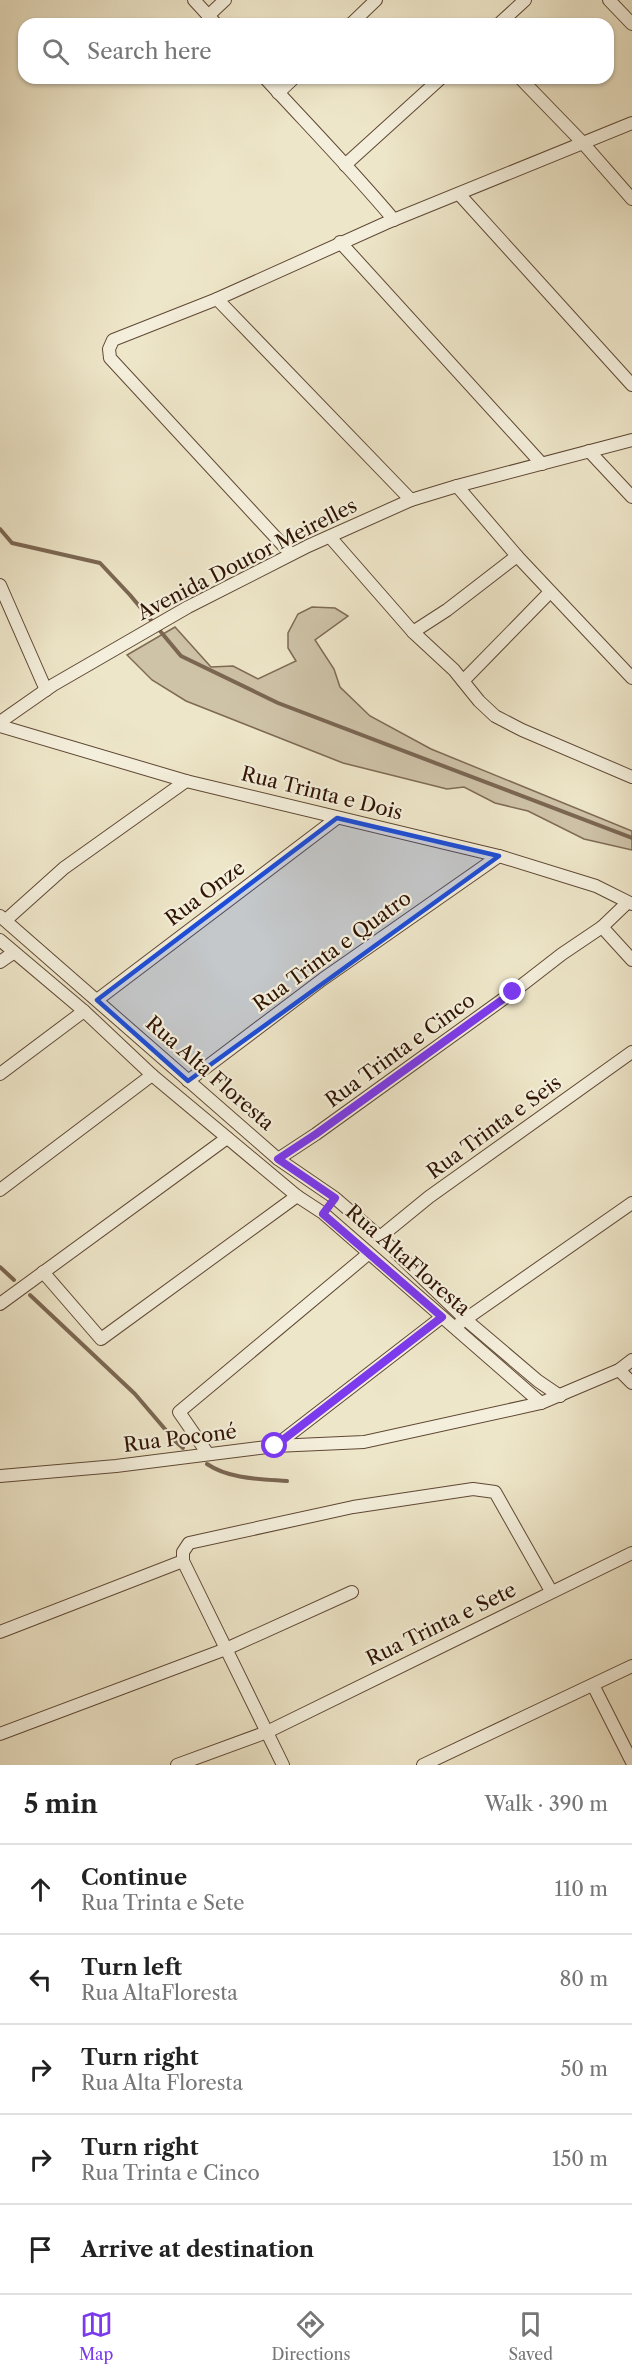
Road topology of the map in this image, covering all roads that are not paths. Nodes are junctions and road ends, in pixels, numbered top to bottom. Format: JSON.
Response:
{"nodes":[{"id":1,"x":194,"y":0,"type":"edge"},
{"id":2,"x":225,"y":0,"type":"edge"},
{"id":3,"x":376,"y":0,"type":"edge"},
{"id":4,"x":525,"y":0,"type":"edge"},
{"id":5,"x":609,"y":0,"type":"edge"},
{"id":6,"x":210,"y":18,"type":"edge"},
{"id":7,"x":213,"y":18,"type":"edge"},
{"id":8,"x":357,"y":18,"type":"edge"},
{"id":9,"x":506,"y":18,"type":"edge"},
{"id":10,"x":632,"y":24,"type":"edge"},
{"id":11,"x":270,"y":84,"type":"edge"},
{"id":12,"x":288,"y":84,"type":"edge"},
{"id":13,"x":434,"y":84,"type":"edge"},
{"id":14,"x":526,"y":84,"type":"edge"},
{"id":15,"x":278,"y":93,"type":"junction"},
{"id":16,"x":632,"y":123,"type":"edge"},
{"id":17,"x":582,"y":142,"type":"junction"},
{"id":18,"x":345,"y":165,"type":"junction"},
{"id":19,"x":459,"y":194,"type":"junction"},
{"id":20,"x":632,"y":199,"type":"edge"},
{"id":21,"x":394,"y":220,"type":"junction"},
{"id":22,"x":340,"y":243,"type":"junction"},
{"id":23,"x":217,"y":299,"type":"junction"},
{"id":24,"x":632,"y":385,"type":"edge"},
{"id":25,"x":632,"y":440,"type":"edge"},
{"id":26,"x":589,"y":451,"type":"junction"},
{"id":27,"x":542,"y":464,"type":"junction"},
{"id":28,"x":457,"y":486,"type":"junction"},
{"id":29,"x":632,"y":497,"type":"edge"},
{"id":30,"x":411,"y":500,"type":"junction"},
{"id":31,"x":330,"y":537,"type":"junction"},
{"id":32,"x":291,"y":554,"type":"junction"},
{"id":33,"x":517,"y":556,"type":"junction"},
{"id":34,"x":0,"y":585,"type":"edge"},
{"id":35,"x":550,"y":592,"type":"junction"},
{"id":36,"x":413,"y":632,"type":"junction"},
{"id":37,"x":632,"y":678,"type":"edge"},
{"id":38,"x":463,"y":681,"type":"junction"},
{"id":39,"x":46,"y":690,"type":"junction"},
{"id":40,"x":0,"y":724,"type":"edge"},
{"id":41,"x":632,"y":777,"type":"edge"},
{"id":42,"x":186,"y":781,"type":"junction"},
{"id":43,"x":337,"y":818,"type":"junction"},
{"id":44,"x":499,"y":856,"type":"junction"},
{"id":45,"x":629,"y":904,"type":"edge"},
{"id":46,"x":3,"y":918,"type":"edge"},
{"id":47,"x":602,"y":927,"type":"junction"},
{"id":48,"x":0,"y":940,"type":"edge"},
{"id":49,"x":13,"y":953,"type":"junction"},
{"id":50,"x":632,"y":960,"type":"edge"},
{"id":51,"x":0,"y":962,"type":"edge"},
{"id":52,"x":97,"y":1000,"type":"junction"},
{"id":53,"x":84,"y":1011,"type":"junction"},
{"id":54,"x":632,"y":1052,"type":"edge"},
{"id":55,"x":0,"y":1074,"type":"edge"},
{"id":56,"x":152,"y":1075,"type":"junction"},
{"id":57,"x":188,"y":1081,"type":"junction"},
{"id":58,"x":227,"y":1138,"type":"junction"},
{"id":59,"x":278,"y":1159,"type":"junction"},
{"id":60,"x":0,"y":1190,"type":"edge"},
{"id":61,"x":297,"y":1196,"type":"junction"},
{"id":62,"x":335,"y":1198,"type":"junction"},
{"id":63,"x":632,"y":1203,"type":"edge"},
{"id":64,"x":323,"y":1214,"type":"junction"},
{"id":65,"x":380,"y":1237,"type":"junction"},
{"id":66,"x":368,"y":1254,"type":"junction"},
{"id":67,"x":43,"y":1272,"type":"junction"},
{"id":68,"x":2,"y":1298,"type":"edge"},
{"id":69,"x":442,"y":1317,"type":"junction"},
{"id":70,"x":465,"y":1319,"type":"junction"},
{"id":71,"x":454,"y":1327,"type":"junction"},
{"id":72,"x":632,"y":1360,"type":"edge"},
{"id":73,"x":619,"y":1370,"type":"junction"},
{"id":74,"x":632,"y":1383,"type":"edge"},
{"id":75,"x":560,"y":1396,"type":"junction"},
{"id":76,"x":541,"y":1403,"type":"junction"},
{"id":77,"x":275,"y":1446,"type":"junction"},
{"id":78,"x":208,"y":1454,"type":"junction"},
{"id":79,"x":0,"y":1476,"type":"edge"},
{"id":80,"x":632,"y":1552,"type":"edge"},
{"id":81,"x":183,"y":1561,"type":"junction"},
{"id":82,"x":551,"y":1591,"type":"junction"},
{"id":83,"x":352,"y":1592,"type":"dead end"},
{"id":84,"x":0,"y":1632,"type":"edge"},
{"id":85,"x":226,"y":1648,"type":"junction"},
{"id":86,"x":632,"y":1666,"type":"edge"},
{"id":87,"x":593,"y":1685,"type":"junction"},
{"id":88,"x":267,"y":1732,"type":"junction"},
{"id":89,"x":0,"y":1734,"type":"edge"},
{"id":90,"x":632,"y":1762,"type":"edge"},
{"id":91,"x":177,"y":1765,"type":"edge"},
{"id":92,"x":283,"y":1765,"type":"edge"},
{"id":93,"x":423,"y":1765,"type":"edge"}],
"edges":[{"from":1,"to":6,"type":"street"},
{"from":2,"to":7,"type":"street"},
{"from":3,"to":8,"type":"street"},
{"from":4,"to":9,"type":"street"},
{"from":5,"to":10,"type":"street"},
{"from":11,"to":15,"type":"street"},
{"from":12,"to":15,"type":"street"},
{"from":13,"to":18,"type":"street"},
{"from":14,"to":17,"type":"street"},
{"from":15,"to":18,"type":"street"},
{"from":16,"to":17,"type":"street"},
{"from":17,"to":19,"type":"street"},
{"from":17,"to":20,"type":"street"},
{"from":18,"to":21,"type":"street"},
{"from":19,"to":21,"type":"street"},
{"from":19,"to":24,"type":"street"},
{"from":21,"to":22,"type":"street"},
{"from":22,"to":23,"type":"street"},
{"from":22,"to":27,"type":"street"},
{"from":23,"to":30,"type":"street"},
{"from":23,"to":32,"type":"street"},
{"from":25,"to":26,"type":"street","name":"Avenida Doutor Meirelles"},
{"from":26,"to":27,"type":"street","name":"Avenida Doutor Meirelles"},
{"from":26,"to":29,"type":"street"},
{"from":27,"to":28,"type":"street","name":"Avenida Doutor Meirelles"},
{"from":28,"to":30,"type":"street","name":"Avenida Doutor Meirelles"},
{"from":28,"to":33,"type":"street"},
{"from":30,"to":31,"type":"street","name":"Avenida Doutor Meirelles"},
{"from":31,"to":32,"type":"street","name":"Avenida Doutor Meirelles"},
{"from":31,"to":36,"type":"street"},
{"from":32,"to":39,"type":"street","name":"Avenida Doutor Meirelles"},
{"from":33,"to":35,"type":"street"},
{"from":33,"to":36,"type":"street"},
{"from":34,"to":39,"type":"street"},
{"from":35,"to":37,"type":"street"},
{"from":35,"to":38,"type":"street"},
{"from":36,"to":38,"type":"street"},
{"from":38,"to":41,"type":"street"},
{"from":39,"to":40,"type":"street","name":"Avenida Doutor Meirelles"},
{"from":40,"to":42,"type":"street","name":"Rua Trinta e Dois"},
{"from":42,"to":43,"type":"street","name":"Rua Trinta e Dois"},
{"from":42,"to":46,"type":"street"},
{"from":43,"to":44,"type":"street","name":"Rua Trinta e Dois"},
{"from":43,"to":52,"type":"street","name":"Rua Onze"},
{"from":44,"to":45,"type":"street","name":"Rua Trinta e Dois"},
{"from":44,"to":57,"type":"street","name":"Rua Trinta e Quatro"},
{"from":45,"to":47,"type":"street","name":"Rua Trinta e Cinco"},
{"from":46,"to":52,"type":"street","name":"Rua Alta Floresta"},
{"from":47,"to":50,"type":"street"},
{"from":47,"to":59,"type":"street","name":"Rua Trinta e Cinco"},
{"from":48,"to":49,"type":"street","name":"Rua AltaFloresta"},
{"from":49,"to":51,"type":"street"},
{"from":49,"to":53,"type":"street","name":"Rua AltaFloresta"},
{"from":52,"to":57,"type":"street","name":"Rua Alta Floresta"},
{"from":53,"to":55,"type":"street"},
{"from":53,"to":56,"type":"street","name":"Rua AltaFloresta"},
{"from":54,"to":65,"type":"street","name":"Rua Trinta e Seis"},
{"from":56,"to":58,"type":"street","name":"Rua AltaFloresta"},
{"from":56,"to":60,"type":"street"},
{"from":57,"to":59,"type":"street","name":"Rua Alta Floresta"},
{"from":58,"to":61,"type":"street","name":"Rua AltaFloresta"},
{"from":58,"to":67,"type":"street"},
{"from":59,"to":62,"type":"street","name":"Rua Alta Floresta"},
{"from":61,"to":64,"type":"street","name":"Rua AltaFloresta"},
{"from":61,"to":67,"type":"street"},
{"from":62,"to":64,"type":"street"},
{"from":62,"to":65,"type":"street","name":"Rua Alta Floresta"},
{"from":63,"to":70,"type":"street"},
{"from":64,"to":66,"type":"street","name":"Rua AltaFloresta"},
{"from":65,"to":70,"type":"street","name":"Rua Alta Floresta"},
{"from":66,"to":69,"type":"street","name":"Rua AltaFloresta"},
{"from":66,"to":78,"type":"street"},
{"from":67,"to":68,"type":"street"},
{"from":69,"to":71,"type":"street","name":"Rua AltaFloresta"},
{"from":69,"to":77,"type":"street"},
{"from":70,"to":71,"type":"street"},
{"from":70,"to":75,"type":"street","name":"Rua Alta Floresta"},
{"from":71,"to":76,"type":"street","name":"Rua AltaFloresta"},
{"from":72,"to":73,"type":"street","name":"Rua Poconé"},
{"from":73,"to":74,"type":"street"},
{"from":73,"to":75,"type":"street","name":"Rua Poconé"},
{"from":75,"to":76,"type":"street","name":"Rua Poconé"},
{"from":76,"to":77,"type":"street","name":"Rua Poconé"},
{"from":77,"to":78,"type":"street","name":"Rua Poconé"},
{"from":78,"to":79,"type":"street","name":"Rua Poconé"},
{"from":80,"to":82,"type":"street","name":"Rua Trinta e Sete"},
{"from":81,"to":82,"type":"street"},
{"from":81,"to":84,"type":"street"},
{"from":81,"to":85,"type":"street"},
{"from":82,"to":88,"type":"street","name":"Rua Trinta e Sete"},
{"from":83,"to":85,"type":"street"},
{"from":85,"to":88,"type":"street"},
{"from":85,"to":89,"type":"street"},
{"from":86,"to":87,"type":"street"},
{"from":87,"to":90,"type":"street"},
{"from":87,"to":93,"type":"street"},
{"from":88,"to":91,"type":"street","name":"Rua Trinta e Sete"},
{"from":88,"to":92,"type":"street"}]}
